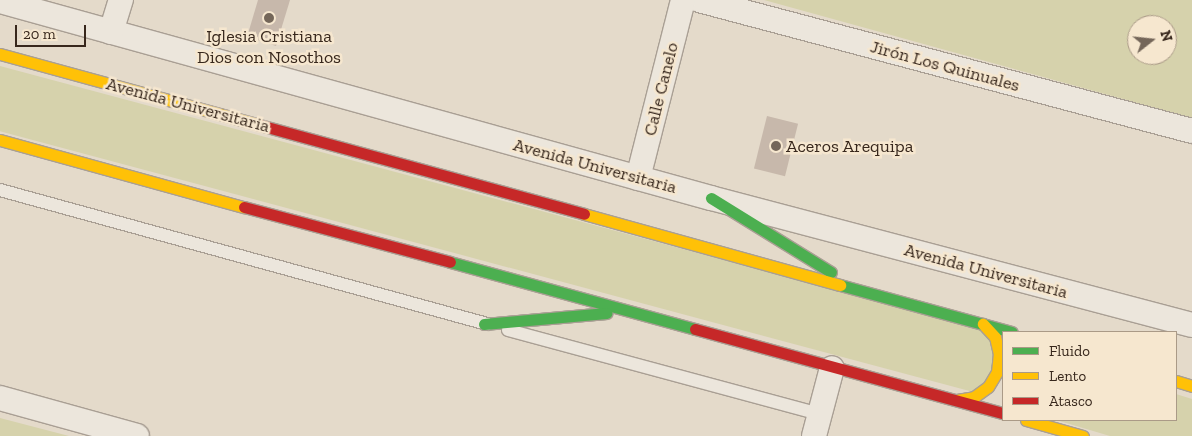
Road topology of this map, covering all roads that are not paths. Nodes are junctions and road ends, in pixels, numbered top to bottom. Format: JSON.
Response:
{"nodes":[{"id":1,"x":121,"y":0,"type":"edge"},
{"id":2,"x":683,"y":0,"type":"edge"},
{"id":3,"x":699,"y":0,"type":"edge"},
{"id":4,"x":0,"y":1,"type":"edge"},
{"id":5,"x":112,"y":32,"type":"junction"},
{"id":6,"x":0,"y":54,"type":"edge"},
{"id":7,"x":1192,"y":131,"type":"edge"},
{"id":8,"x":0,"y":140,"type":"edge"},
{"id":9,"x":638,"y":178,"type":"junction"},
{"id":10,"x":0,"y":190,"type":"edge"},
{"id":11,"x":711,"y":198,"type":"junction"},
{"id":12,"x":855,"y":288,"type":"junction"},
{"id":13,"x":629,"y":311,"type":"junction"},
{"id":14,"x":484,"y":324,"type":"junction"},
{"id":15,"x":983,"y":324,"type":"junction"},
{"id":16,"x":1192,"y":325,"type":"edge"},
{"id":17,"x":1008,"y":331,"type":"edge"},
{"id":18,"x":832,"y":368,"type":"junction"},
{"id":19,"x":1177,"y":381,"type":"edge"},
{"id":20,"x":1192,"y":386,"type":"edge"},
{"id":21,"x":0,"y":398,"type":"edge"},
{"id":22,"x":956,"y":400,"type":"junction"},
{"id":23,"x":1002,"y":413,"type":"edge"},
{"id":24,"x":1030,"y":421,"type":"edge"},
{"id":25,"x":1063,"y":421,"type":"edge"},
{"id":26,"x":817,"y":425,"type":"edge"},
{"id":27,"x":1079,"y":435,"type":"edge"},
{"id":28,"x":137,"y":436,"type":"edge"}],
"edges":[{"from":1,"to":5,"type":"street"},
{"from":2,"to":9,"type":"street","name":"Calle Canelo"},
{"from":3,"to":7,"type":"street","name":"Jirón Los Quinuales"},
{"from":4,"to":5,"type":"street","name":"Avenida Universitaria"},
{"from":5,"to":9,"type":"street","name":"Avenida Universitaria"},
{"from":6,"to":12,"type":"main road","name":"Avenida Universitaria"},
{"from":8,"to":13,"type":"main road"},
{"from":9,"to":11,"type":"street","name":"Avenida Universitaria"},
{"from":10,"to":14,"type":"lane"},
{"from":11,"to":12,"type":"main road"},
{"from":11,"to":16,"type":"street","name":"Avenida Universitaria"},
{"from":12,"to":15,"type":"main road","name":"Avenida Universitaria"},
{"from":13,"to":14,"type":"main road"},
{"from":13,"to":18,"type":"main road"},
{"from":14,"to":26,"type":"lane"},
{"from":15,"to":17,"type":"main road","name":"Avenida Universitaria"},
{"from":15,"to":22,"type":"main road"},
{"from":18,"to":22,"type":"main road"},
{"from":18,"to":26,"type":"street"},
{"from":19,"to":20,"type":"main road"},
{"from":21,"to":28,"type":"street"},
{"from":22,"to":23,"type":"main road"},
{"from":24,"to":27,"type":"main road"},
{"from":25,"to":27,"type":"main road"}]}
